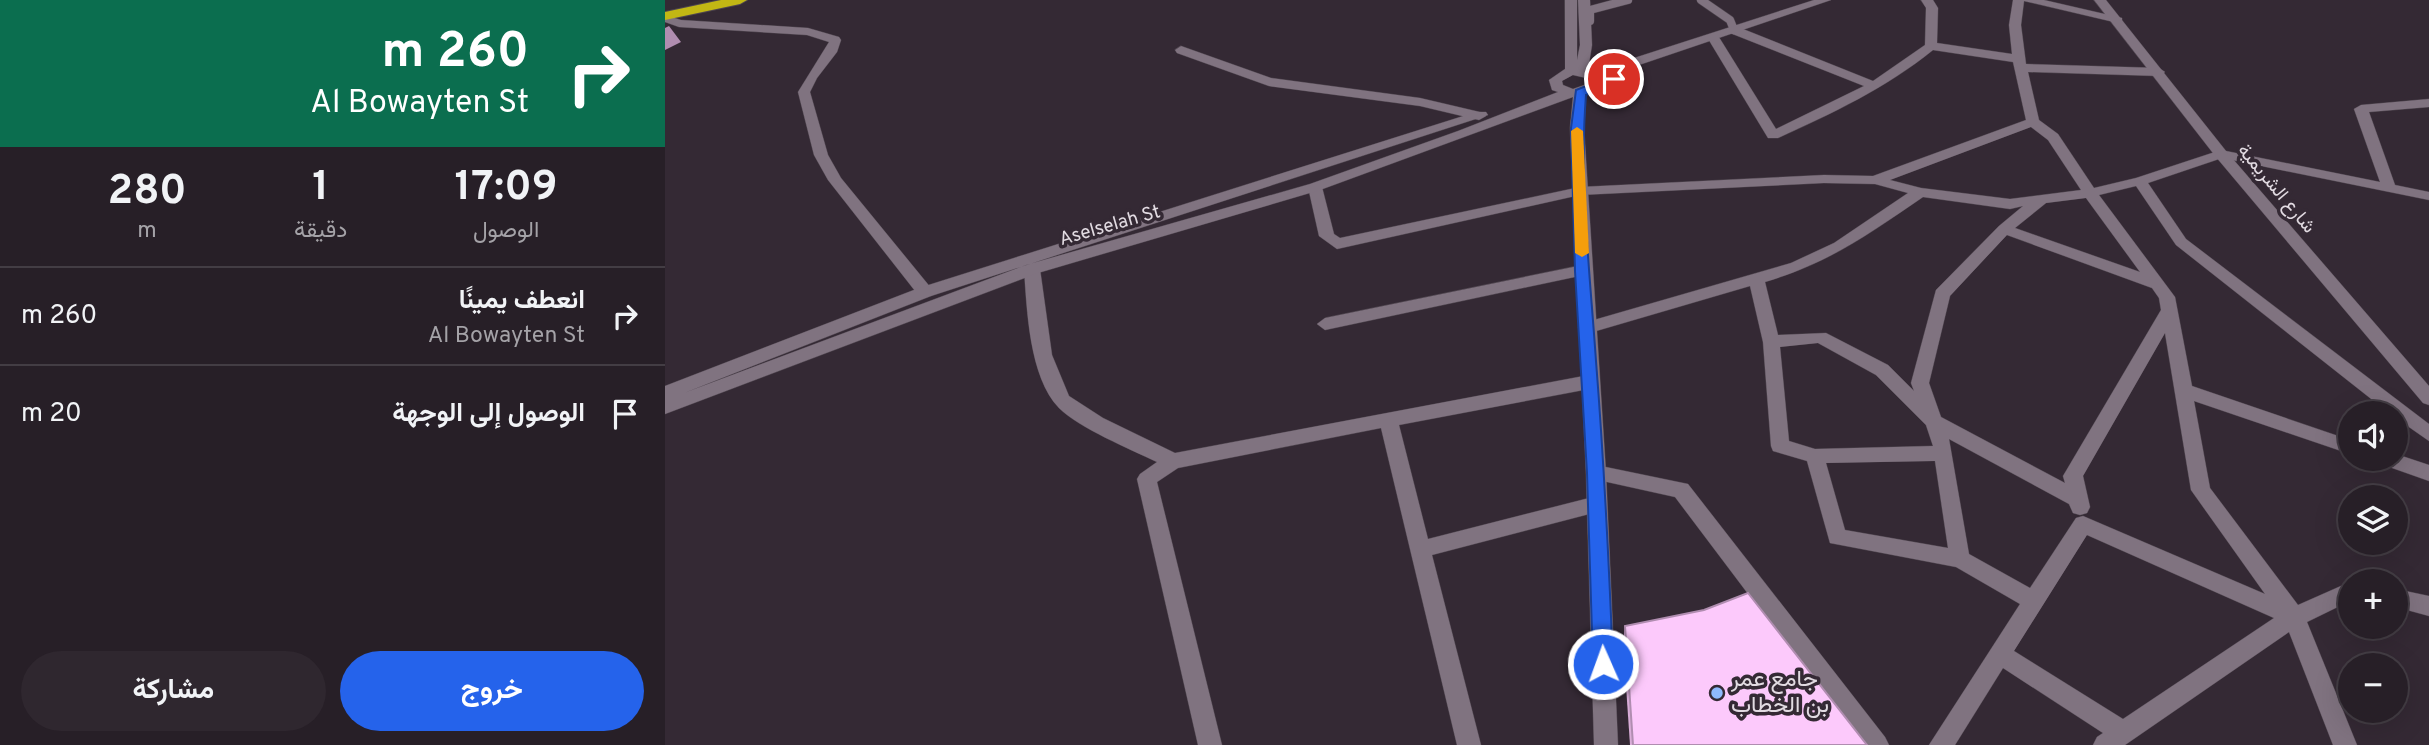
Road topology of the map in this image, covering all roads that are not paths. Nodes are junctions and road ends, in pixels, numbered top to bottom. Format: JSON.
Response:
{"nodes":[{"id":1,"x":740,"y":0,"type":"edge"},
{"id":2,"x":1571,"y":0,"type":"edge"},
{"id":3,"x":1584,"y":0,"type":"edge"},
{"id":4,"x":1628,"y":0,"type":"edge"},
{"id":5,"x":1701,"y":0,"type":"edge"},
{"id":6,"x":1825,"y":0,"type":"edge"},
{"id":7,"x":1927,"y":0,"type":"edge"},
{"id":8,"x":2019,"y":0,"type":"edge"},
{"id":9,"x":2029,"y":0,"type":"edge"},
{"id":10,"x":2100,"y":0,"type":"edge"},
{"id":11,"x":665,"y":17,"type":"edge"},
{"id":12,"x":2118,"y":20,"type":"junction"},
{"id":13,"x":1734,"y":30,"type":"junction"},
{"id":14,"x":1713,"y":37,"type":"junction"},
{"id":15,"x":1585,"y":40,"type":"junction"},
{"id":16,"x":1931,"y":47,"type":"junction"},
{"id":17,"x":1181,"y":50,"type":"dead end"},
{"id":18,"x":1635,"y":62,"type":"junction"},
{"id":19,"x":2020,"y":63,"type":"junction"},
{"id":20,"x":1580,"y":72,"type":"junction"},
{"id":21,"x":2159,"y":72,"type":"junction"},
{"id":22,"x":1874,"y":86,"type":"junction"},
{"id":23,"x":1575,"y":89,"type":"junction"},
{"id":24,"x":2429,"y":103,"type":"edge"},
{"id":25,"x":1479,"y":116,"type":"junction"},
{"id":26,"x":2033,"y":122,"type":"junction"},
{"id":27,"x":2221,"y":154,"type":"junction"},
{"id":28,"x":1875,"y":180,"type":"junction"},
{"id":29,"x":2140,"y":181,"type":"junction"},
{"id":30,"x":1315,"y":187,"type":"junction"},
{"id":31,"x":2389,"y":187,"type":"junction"},
{"id":32,"x":1580,"y":191,"type":"junction"},
{"id":33,"x":1920,"y":192,"type":"junction"},
{"id":34,"x":2090,"y":193,"type":"junction"},
{"id":35,"x":2429,"y":196,"type":"edge"},
{"id":36,"x":2042,"y":199,"type":"junction"},
{"id":37,"x":2004,"y":229,"type":"junction"},
{"id":38,"x":1032,"y":269,"type":"junction"},
{"id":39,"x":1583,"y":271,"type":"junction"},
{"id":40,"x":1756,"y":279,"type":"junction"},
{"id":41,"x":2157,"y":284,"type":"junction"},
{"id":42,"x":925,"y":292,"type":"junction"},
{"id":43,"x":2169,"y":312,"type":"junction"},
{"id":44,"x":1325,"y":324,"type":"dead end"},
{"id":45,"x":1586,"y":328,"type":"junction"},
{"id":46,"x":1771,"y":342,"type":"junction"},
{"id":47,"x":1590,"y":382,"type":"junction"},
{"id":48,"x":2183,"y":390,"type":"junction"},
{"id":49,"x":665,"y":393,"type":"edge"},
{"id":50,"x":2429,"y":398,"type":"edge"},
{"id":51,"x":665,"y":407,"type":"edge"},
{"id":52,"x":1388,"y":422,"type":"junction"},
{"id":53,"x":1934,"y":422,"type":"junction"},
{"id":54,"x":2429,"y":434,"type":"edge"},
{"id":55,"x":2338,"y":443,"type":"edge"},
{"id":56,"x":1944,"y":453,"type":"junction"},
{"id":57,"x":1815,"y":456,"type":"junction"},
{"id":58,"x":1173,"y":461,"type":"junction"},
{"id":59,"x":2408,"y":466,"type":"edge"},
{"id":60,"x":1596,"y":473,"type":"junction"},
{"id":61,"x":2429,"y":474,"type":"edge"},
{"id":62,"x":2078,"y":499,"type":"junction"},
{"id":63,"x":1597,"y":503,"type":"junction"},
{"id":64,"x":2083,"y":524,"type":"junction"},
{"id":65,"x":1419,"y":550,"type":"junction"},
{"id":66,"x":1960,"y":559,"type":"junction"},
{"id":67,"x":2338,"y":597,"type":"edge"},
{"id":68,"x":2408,"y":600,"type":"edge"},
{"id":69,"x":2035,"y":602,"type":"junction"},
{"id":70,"x":2427,"y":603,"type":"edge"},
{"id":71,"x":2294,"y":617,"type":"junction"},
{"id":72,"x":2001,"y":655,"type":"junction"},
{"id":73,"x":2114,"y":739,"type":"edge"},
{"id":74,"x":1210,"y":745,"type":"edge"},
{"id":75,"x":1469,"y":745,"type":"edge"},
{"id":76,"x":1606,"y":745,"type":"edge"},
{"id":77,"x":1877,"y":745,"type":"edge"},
{"id":78,"x":1941,"y":745,"type":"edge"},
{"id":79,"x":2345,"y":745,"type":"edge"}],
"edges":[{"from":1,"to":11,"type":"highway"},
{"from":2,"to":20,"type":"street"},
{"from":3,"to":15,"type":"street"},
{"from":4,"to":15,"type":"lane"},
{"from":5,"to":13,"type":"lane"},
{"from":6,"to":13,"type":"street"},
{"from":7,"to":16,"type":"street"},
{"from":8,"to":19,"type":"street"},
{"from":9,"to":12,"type":"street"},
{"from":10,"to":12,"type":"street","name":"شارع الشريمية"},
{"from":11,"to":42,"type":"street"},
{"from":12,"to":21,"type":"street","name":"شارع الشريمية"},
{"from":13,"to":14,"type":"street"},
{"from":13,"to":22,"type":"street"},
{"from":14,"to":18,"type":"street"},
{"from":14,"to":22,"type":"street"},
{"from":14,"to":23,"type":"street"},
{"from":15,"to":18,"type":"street"},
{"from":15,"to":20,"type":"street"},
{"from":16,"to":19,"type":"street"},
{"from":16,"to":22,"type":"street"},
{"from":17,"to":25,"type":"street"},
{"from":18,"to":20,"type":"street"},
{"from":19,"to":21,"type":"street"},
{"from":19,"to":26,"type":"street"},
{"from":20,"to":23,"type":"street"},
{"from":20,"to":23,"type":"street"},
{"from":21,"to":27,"type":"street","name":"شارع الشريمية"},
{"from":23,"to":25,"type":"street","name":"Aselselah St"},
{"from":23,"to":30,"type":"street","name":"Aselselah St"},
{"from":23,"to":32,"type":"street"},
{"from":24,"to":31,"type":"street"},
{"from":25,"to":42,"type":"street","name":"Aselselah St"},
{"from":26,"to":28,"type":"street"},
{"from":26,"to":34,"type":"street"},
{"from":27,"to":29,"type":"street"},
{"from":27,"to":31,"type":"street"},
{"from":27,"to":50,"type":"street","name":"شارع الشريمية"},
{"from":28,"to":32,"type":"street"},
{"from":28,"to":33,"type":"street"},
{"from":29,"to":34,"type":"street"},
{"from":29,"to":54,"type":"street"},
{"from":30,"to":32,"type":"street"},
{"from":30,"to":38,"type":"street","name":"Aselselah St"},
{"from":31,"to":35,"type":"street"},
{"from":32,"to":39,"type":"street"},
{"from":33,"to":36,"type":"street"},
{"from":33,"to":40,"type":"street"},
{"from":34,"to":36,"type":"street"},
{"from":34,"to":41,"type":"street"},
{"from":36,"to":37,"type":"street"},
{"from":37,"to":41,"type":"street"},
{"from":37,"to":53,"type":"street"},
{"from":38,"to":51,"type":"street","name":"Aselselah St"},
{"from":38,"to":58,"type":"street"},
{"from":39,"to":44,"type":"street"},
{"from":39,"to":45,"type":"street"},
{"from":40,"to":45,"type":"street"},
{"from":40,"to":46,"type":"street"},
{"from":41,"to":43,"type":"street"},
{"from":42,"to":49,"type":"street","name":"Aselselah St"},
{"from":43,"to":48,"type":"street"},
{"from":43,"to":62,"type":"street"},
{"from":45,"to":47,"type":"street"},
{"from":46,"to":53,"type":"street"},
{"from":46,"to":57,"type":"street"},
{"from":47,"to":52,"type":"street"},
{"from":47,"to":60,"type":"street"},
{"from":48,"to":55,"type":"street"},
{"from":48,"to":71,"type":"street"},
{"from":52,"to":58,"type":"street"},
{"from":52,"to":65,"type":"street"},
{"from":53,"to":56,"type":"street"},
{"from":53,"to":62,"type":"street"},
{"from":56,"to":57,"type":"street"},
{"from":56,"to":66,"type":"street"},
{"from":57,"to":66,"type":"street"},
{"from":58,"to":74,"type":"street"},
{"from":59,"to":61,"type":"street"},
{"from":60,"to":63,"type":"street"},
{"from":60,"to":77,"type":"street"},
{"from":62,"to":64,"type":"street"},
{"from":63,"to":65,"type":"street"},
{"from":63,"to":76,"type":"street"},
{"from":64,"to":69,"type":"street"},
{"from":64,"to":71,"type":"street"},
{"from":65,"to":75,"type":"street"},
{"from":66,"to":69,"type":"street"},
{"from":67,"to":71,"type":"street"},
{"from":68,"to":70,"type":"street"},
{"from":69,"to":72,"type":"street"},
{"from":71,"to":73,"type":"street"},
{"from":71,"to":79,"type":"street"},
{"from":72,"to":73,"type":"street"},
{"from":72,"to":78,"type":"street"}]}
